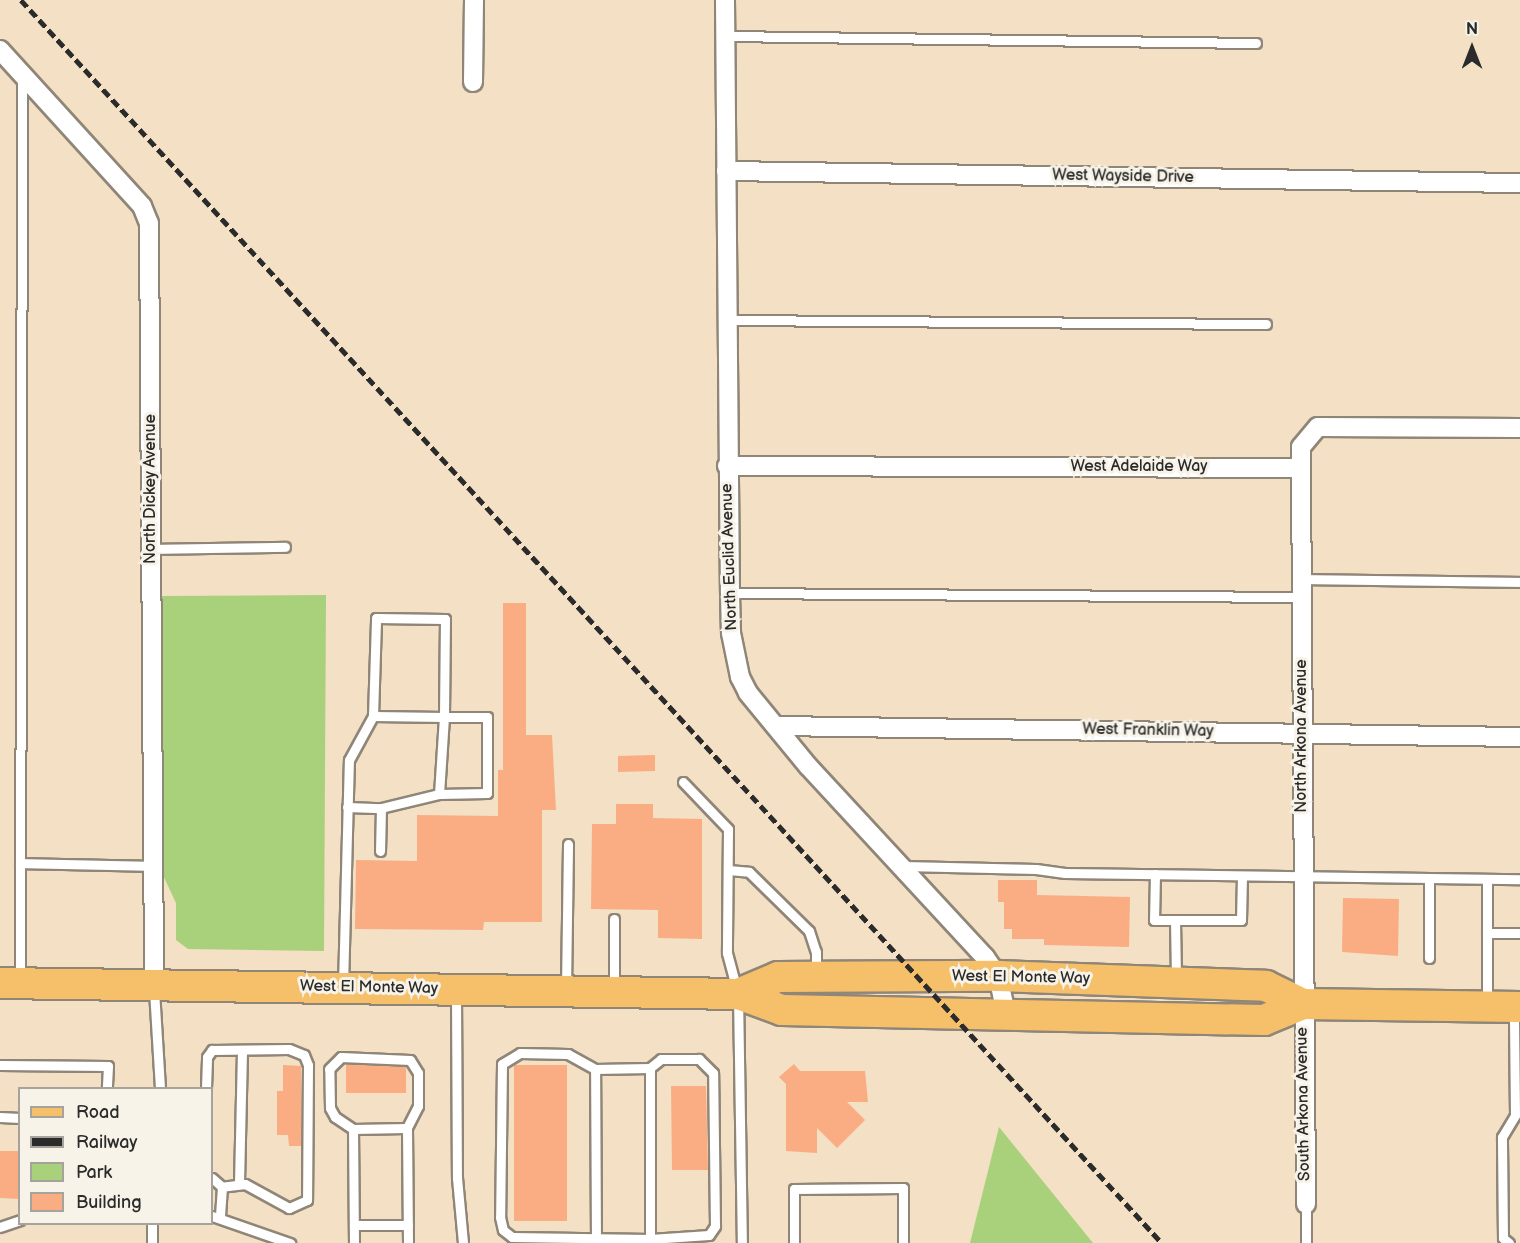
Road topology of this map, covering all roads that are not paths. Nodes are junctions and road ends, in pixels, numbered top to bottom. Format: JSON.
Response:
{"nodes":[{"id":1,"x":474,"y":0,"type":"edge"},
{"id":2,"x":725,"y":0,"type":"edge"},
{"id":3,"x":725,"y":36,"type":"junction"},
{"id":4,"x":1256,"y":43,"type":"dead end"},
{"id":5,"x":0,"y":51,"type":"edge"},
{"id":6,"x":22,"y":75,"type":"junction"},
{"id":7,"x":473,"y":82,"type":"dead end"},
{"id":8,"x":726,"y":171,"type":"junction"},
{"id":9,"x":1520,"y":183,"type":"edge"},
{"id":10,"x":726,"y":320,"type":"junction"},
{"id":11,"x":1266,"y":324,"type":"dead end"},
{"id":12,"x":1520,"y":428,"type":"edge"},
{"id":13,"x":727,"y":466,"type":"junction"},
{"id":14,"x":1301,"y":468,"type":"junction"},
{"id":15,"x":285,"y":547,"type":"dead end"},
{"id":16,"x":152,"y":549,"type":"junction"},
{"id":17,"x":1520,"y":582,"type":"edge"},
{"id":18,"x":1302,"y":588,"type":"junction"},
{"id":19,"x":730,"y":593,"type":"junction"},
{"id":20,"x":373,"y":716,"type":"junction"},
{"id":21,"x":444,"y":717,"type":"junction"},
{"id":22,"x":777,"y":726,"type":"junction"},
{"id":23,"x":1301,"y":734,"type":"junction"},
{"id":24,"x":1520,"y":737,"type":"edge"},
{"id":25,"x":683,"y":782,"type":"dead end"},
{"id":26,"x":439,"y":794,"type":"junction"},
{"id":27,"x":347,"y":807,"type":"junction"},
{"id":28,"x":381,"y":808,"type":"junction"},
{"id":29,"x":568,"y":844,"type":"dead end"},
{"id":30,"x":380,"y":851,"type":"dead end"},
{"id":31,"x":20,"y":862,"type":"junction"},
{"id":32,"x":153,"y":866,"type":"junction"},
{"id":33,"x":903,"y":866,"type":"junction"},
{"id":34,"x":728,"y":870,"type":"junction"},
{"id":35,"x":1155,"y":874,"type":"junction"},
{"id":36,"x":1242,"y":876,"type":"junction"},
{"id":37,"x":1303,"y":876,"type":"junction"},
{"id":38,"x":1429,"y":878,"type":"junction"},
{"id":39,"x":1487,"y":879,"type":"junction"},
{"id":40,"x":1520,"y":879,"type":"edge"},
{"id":41,"x":614,"y":919,"type":"dead end"},
{"id":42,"x":1175,"y":920,"type":"junction"},
{"id":43,"x":1487,"y":933,"type":"junction"},
{"id":44,"x":1520,"y":933,"type":"edge"},
{"id":45,"x":1429,"y":958,"type":"dead end"},
{"id":46,"x":816,"y":976,"type":"junction"},
{"id":47,"x":999,"y":976,"type":"junction"},
{"id":48,"x":10,"y":983,"type":"edge"},
{"id":49,"x":1176,"y":983,"type":"junction"},
{"id":50,"x":154,"y":985,"type":"junction"},
{"id":51,"x":343,"y":988,"type":"junction"},
{"id":52,"x":456,"y":989,"type":"junction"},
{"id":53,"x":566,"y":991,"type":"junction"},
{"id":54,"x":614,"y":992,"type":"junction"},
{"id":55,"x":738,"y":994,"type":"junction"},
{"id":56,"x":1303,"y":1004,"type":"junction"},
{"id":57,"x":1507,"y":1007,"type":"edge"},
{"id":58,"x":1006,"y":1015,"type":"junction"},
{"id":59,"x":242,"y":1050,"type":"junction"},
{"id":60,"x":0,"y":1065,"type":"edge"},
{"id":61,"x":650,"y":1068,"type":"junction"},
{"id":62,"x":595,"y":1069,"type":"junction"},
{"id":63,"x":1517,"y":1082,"type":"edge"},
{"id":64,"x":156,"y":1086,"type":"edge"},
{"id":65,"x":107,"y":1087,"type":"edge"},
{"id":66,"x":207,"y":1087,"type":"edge"},
{"id":67,"x":1515,"y":1115,"type":"junction"},
{"id":68,"x":0,"y":1117,"type":"edge"},
{"id":69,"x":18,"y":1118,"type":"edge"},
{"id":70,"x":1520,"y":1126,"type":"edge"},
{"id":71,"x":407,"y":1128,"type":"junction"},
{"id":72,"x":353,"y":1129,"type":"junction"},
{"id":73,"x":213,"y":1179,"type":"edge"},
{"id":74,"x":239,"y":1183,"type":"junction"},
{"id":75,"x":222,"y":1187,"type":"junction"},
{"id":76,"x":1305,"y":1204,"type":"joint"},
{"id":77,"x":216,"y":1217,"type":"edge"},
{"id":78,"x":18,"y":1221,"type":"edge"},
{"id":79,"x":152,"y":1225,"type":"edge"},
{"id":80,"x":354,"y":1225,"type":"junction"},
{"id":81,"x":408,"y":1225,"type":"junction"},
{"id":82,"x":0,"y":1227,"type":"edge"},
{"id":83,"x":596,"y":1241,"type":"edge"},
{"id":84,"x":650,"y":1241,"type":"edge"},
{"id":85,"x":152,"y":1243,"type":"edge"},
{"id":86,"x":290,"y":1243,"type":"edge"},
{"id":87,"x":354,"y":1243,"type":"edge"},
{"id":88,"x":408,"y":1243,"type":"edge"},
{"id":89,"x":463,"y":1243,"type":"edge"},
{"id":90,"x":742,"y":1243,"type":"edge"},
{"id":91,"x":794,"y":1243,"type":"edge"},
{"id":92,"x":903,"y":1243,"type":"edge"},
{"id":93,"x":1306,"y":1243,"type":"edge"},
{"id":94,"x":1509,"y":1243,"type":"edge"}],
"edges":[{"from":1,"to":7,"type":"street"},
{"from":2,"to":3,"type":"street","name":"North Euclid Avenue"},
{"from":3,"to":4,"type":"lane"},
{"from":3,"to":8,"type":"street","name":"North Euclid Avenue"},
{"from":5,"to":6,"type":"street","name":"North Dickey Avenue"},
{"from":6,"to":16,"type":"street","name":"North Dickey Avenue"},
{"from":6,"to":31,"type":"lane"},
{"from":8,"to":9,"type":"street","name":"West Wayside Drive"},
{"from":8,"to":10,"type":"street","name":"North Euclid Avenue"},
{"from":10,"to":11,"type":"lane"},
{"from":10,"to":13,"type":"street","name":"North Euclid Avenue"},
{"from":12,"to":14,"type":"street"},
{"from":13,"to":14,"type":"street","name":"West Adelaide Way"},
{"from":13,"to":19,"type":"street","name":"North Euclid Avenue"},
{"from":14,"to":18,"type":"street","name":"North Arkona Avenue"},
{"from":15,"to":16,"type":"lane"},
{"from":16,"to":32,"type":"street","name":"North Dickey Avenue"},
{"from":17,"to":18,"type":"lane"},
{"from":18,"to":19,"type":"lane"},
{"from":18,"to":23,"type":"street","name":"North Arkona Avenue"},
{"from":19,"to":22,"type":"street","name":"North Euclid Avenue"},
{"from":20,"to":21,"type":"lane"},
{"from":20,"to":21,"type":"lane"},
{"from":20,"to":27,"type":"lane"},
{"from":21,"to":26,"type":"lane"},
{"from":21,"to":26,"type":"lane"},
{"from":22,"to":23,"type":"street","name":"West Franklin Way"},
{"from":22,"to":33,"type":"street","name":"North Euclid Avenue"},
{"from":23,"to":24,"type":"street","name":"West Franklin Way"},
{"from":23,"to":37,"type":"street","name":"North Arkona Avenue"},
{"from":25,"to":34,"type":"lane"},
{"from":26,"to":28,"type":"lane"},
{"from":27,"to":28,"type":"lane"},
{"from":27,"to":51,"type":"lane"},
{"from":28,"to":30,"type":"lane"},
{"from":29,"to":53,"type":"lane"},
{"from":31,"to":32,"type":"lane"},
{"from":31,"to":48,"type":"lane"},
{"from":32,"to":50,"type":"street","name":"North Dickey Avenue"},
{"from":33,"to":35,"type":"lane"},
{"from":33,"to":47,"type":"street","name":"North Euclid Avenue"},
{"from":34,"to":46,"type":"lane"},
{"from":34,"to":55,"type":"lane"},
{"from":35,"to":36,"type":"lane"},
{"from":35,"to":42,"type":"lane"},
{"from":36,"to":37,"type":"lane"},
{"from":36,"to":42,"type":"lane"},
{"from":37,"to":38,"type":"lane"},
{"from":37,"to":56,"type":"street","name":"North Arkona Avenue"},
{"from":38,"to":39,"type":"lane"},
{"from":38,"to":45,"type":"lane"},
{"from":39,"to":40,"type":"lane"},
{"from":39,"to":43,"type":"lane"},
{"from":41,"to":54,"type":"lane"},
{"from":42,"to":49,"type":"lane"},
{"from":43,"to":44,"type":"lane"},
{"from":43,"to":57,"type":"lane"},
{"from":46,"to":47,"type":"main road","name":"West El Monte Way"},
{"from":46,"to":55,"type":"main road","name":"West El Monte Way"},
{"from":47,"to":49,"type":"main road","name":"West El Monte Way"},
{"from":47,"to":58,"type":"street"},
{"from":48,"to":50,"type":"main road","name":"West El Monte Way"},
{"from":49,"to":56,"type":"main road","name":"West El Monte Way"},
{"from":50,"to":51,"type":"main road","name":"West El Monte Way"},
{"from":50,"to":64,"type":"lane"},
{"from":51,"to":52,"type":"main road","name":"West El Monte Way"},
{"from":52,"to":53,"type":"main road","name":"West El Monte Way"},
{"from":52,"to":89,"type":"lane"},
{"from":53,"to":54,"type":"main road","name":"West El Monte Way"},
{"from":54,"to":55,"type":"main road","name":"West El Monte Way"},
{"from":55,"to":58,"type":"main road","name":"West El Monte Way"},
{"from":55,"to":90,"type":"lane"},
{"from":56,"to":57,"type":"main road","name":"West El Monte Way"},
{"from":56,"to":58,"type":"main road","name":"West El Monte Way"},
{"from":56,"to":76,"type":"street","name":"South Arkona Avenue"},
{"from":57,"to":63,"type":"lane"},
{"from":59,"to":66,"type":"lane"},
{"from":59,"to":74,"type":"lane"},
{"from":59,"to":74,"type":"lane"},
{"from":60,"to":65,"type":"lane"},
{"from":61,"to":62,"type":"lane"},
{"from":61,"to":84,"type":"lane"},
{"from":61,"to":84,"type":"lane"},
{"from":62,"to":83,"type":"lane"},
{"from":62,"to":83,"type":"lane"},
{"from":63,"to":67,"type":"lane"},
{"from":67,"to":70,"type":"lane"},
{"from":67,"to":94,"type":"lane"},
{"from":68,"to":69,"type":"lane"},
{"from":71,"to":72,"type":"lane"},
{"from":71,"to":72,"type":"lane"},
{"from":71,"to":81,"type":"lane"},
{"from":72,"to":80,"type":"lane"},
{"from":73,"to":75,"type":"lane"},
{"from":74,"to":75,"type":"lane"},
{"from":75,"to":77,"type":"lane"},
{"from":76,"to":93,"type":"lane"},
{"from":77,"to":86,"type":"lane"},
{"from":78,"to":82,"type":"lane"},
{"from":79,"to":85,"type":"lane"},
{"from":80,"to":81,"type":"lane"},
{"from":80,"to":87,"type":"lane"},
{"from":81,"to":88,"type":"lane"},
{"from":83,"to":84,"type":"lane"},
{"from":91,"to":92,"type":"lane"}]}
